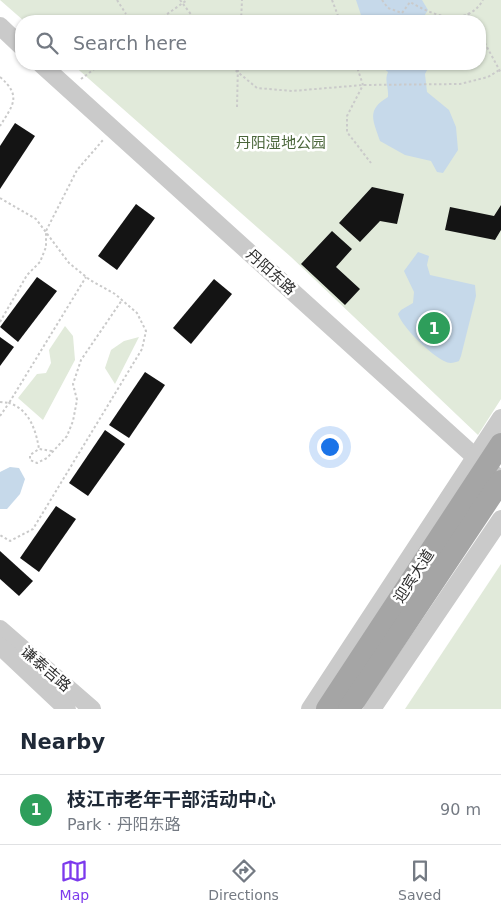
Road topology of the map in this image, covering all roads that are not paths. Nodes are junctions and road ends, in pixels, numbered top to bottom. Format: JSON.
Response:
{"nodes":[{"id":1,"x":0,"y":26,"type":"edge"},
{"id":2,"x":15,"y":40,"type":"edge"},
{"id":3,"x":48,"y":70,"type":"edge"},
{"id":4,"x":501,"y":418,"type":"edge"},
{"id":5,"x":501,"y":444,"type":"edge"},
{"id":6,"x":491,"y":471,"type":"edge"},
{"id":7,"x":501,"y":519,"type":"edge"},
{"id":8,"x":0,"y":629,"type":"edge"},
{"id":9,"x":0,"y":646,"type":"edge"},
{"id":10,"x":67,"y":709,"type":"edge"},
{"id":11,"x":92,"y":709,"type":"edge"},
{"id":12,"x":310,"y":709,"type":"edge"},
{"id":13,"x":327,"y":709,"type":"edge"},
{"id":14,"x":349,"y":709,"type":"edge"},
{"id":15,"x":372,"y":709,"type":"edge"}],
"edges":[{"from":1,"to":2,"type":"street"},
{"from":3,"to":6,"type":"street","name":"丹阳东路"},
{"from":4,"to":6,"type":"street"},
{"from":5,"to":6,"type":"main road","name":"迎宾大道"},
{"from":6,"to":12,"type":"street"},
{"from":6,"to":13,"type":"main road","name":"迎宾大道"},
{"from":6,"to":14,"type":"main road","name":"迎宾大道"},
{"from":7,"to":15,"type":"street"},
{"from":8,"to":11,"type":"street","name":"谦泰吉路"},
{"from":9,"to":10,"type":"street","name":"谦泰吉路"}]}
